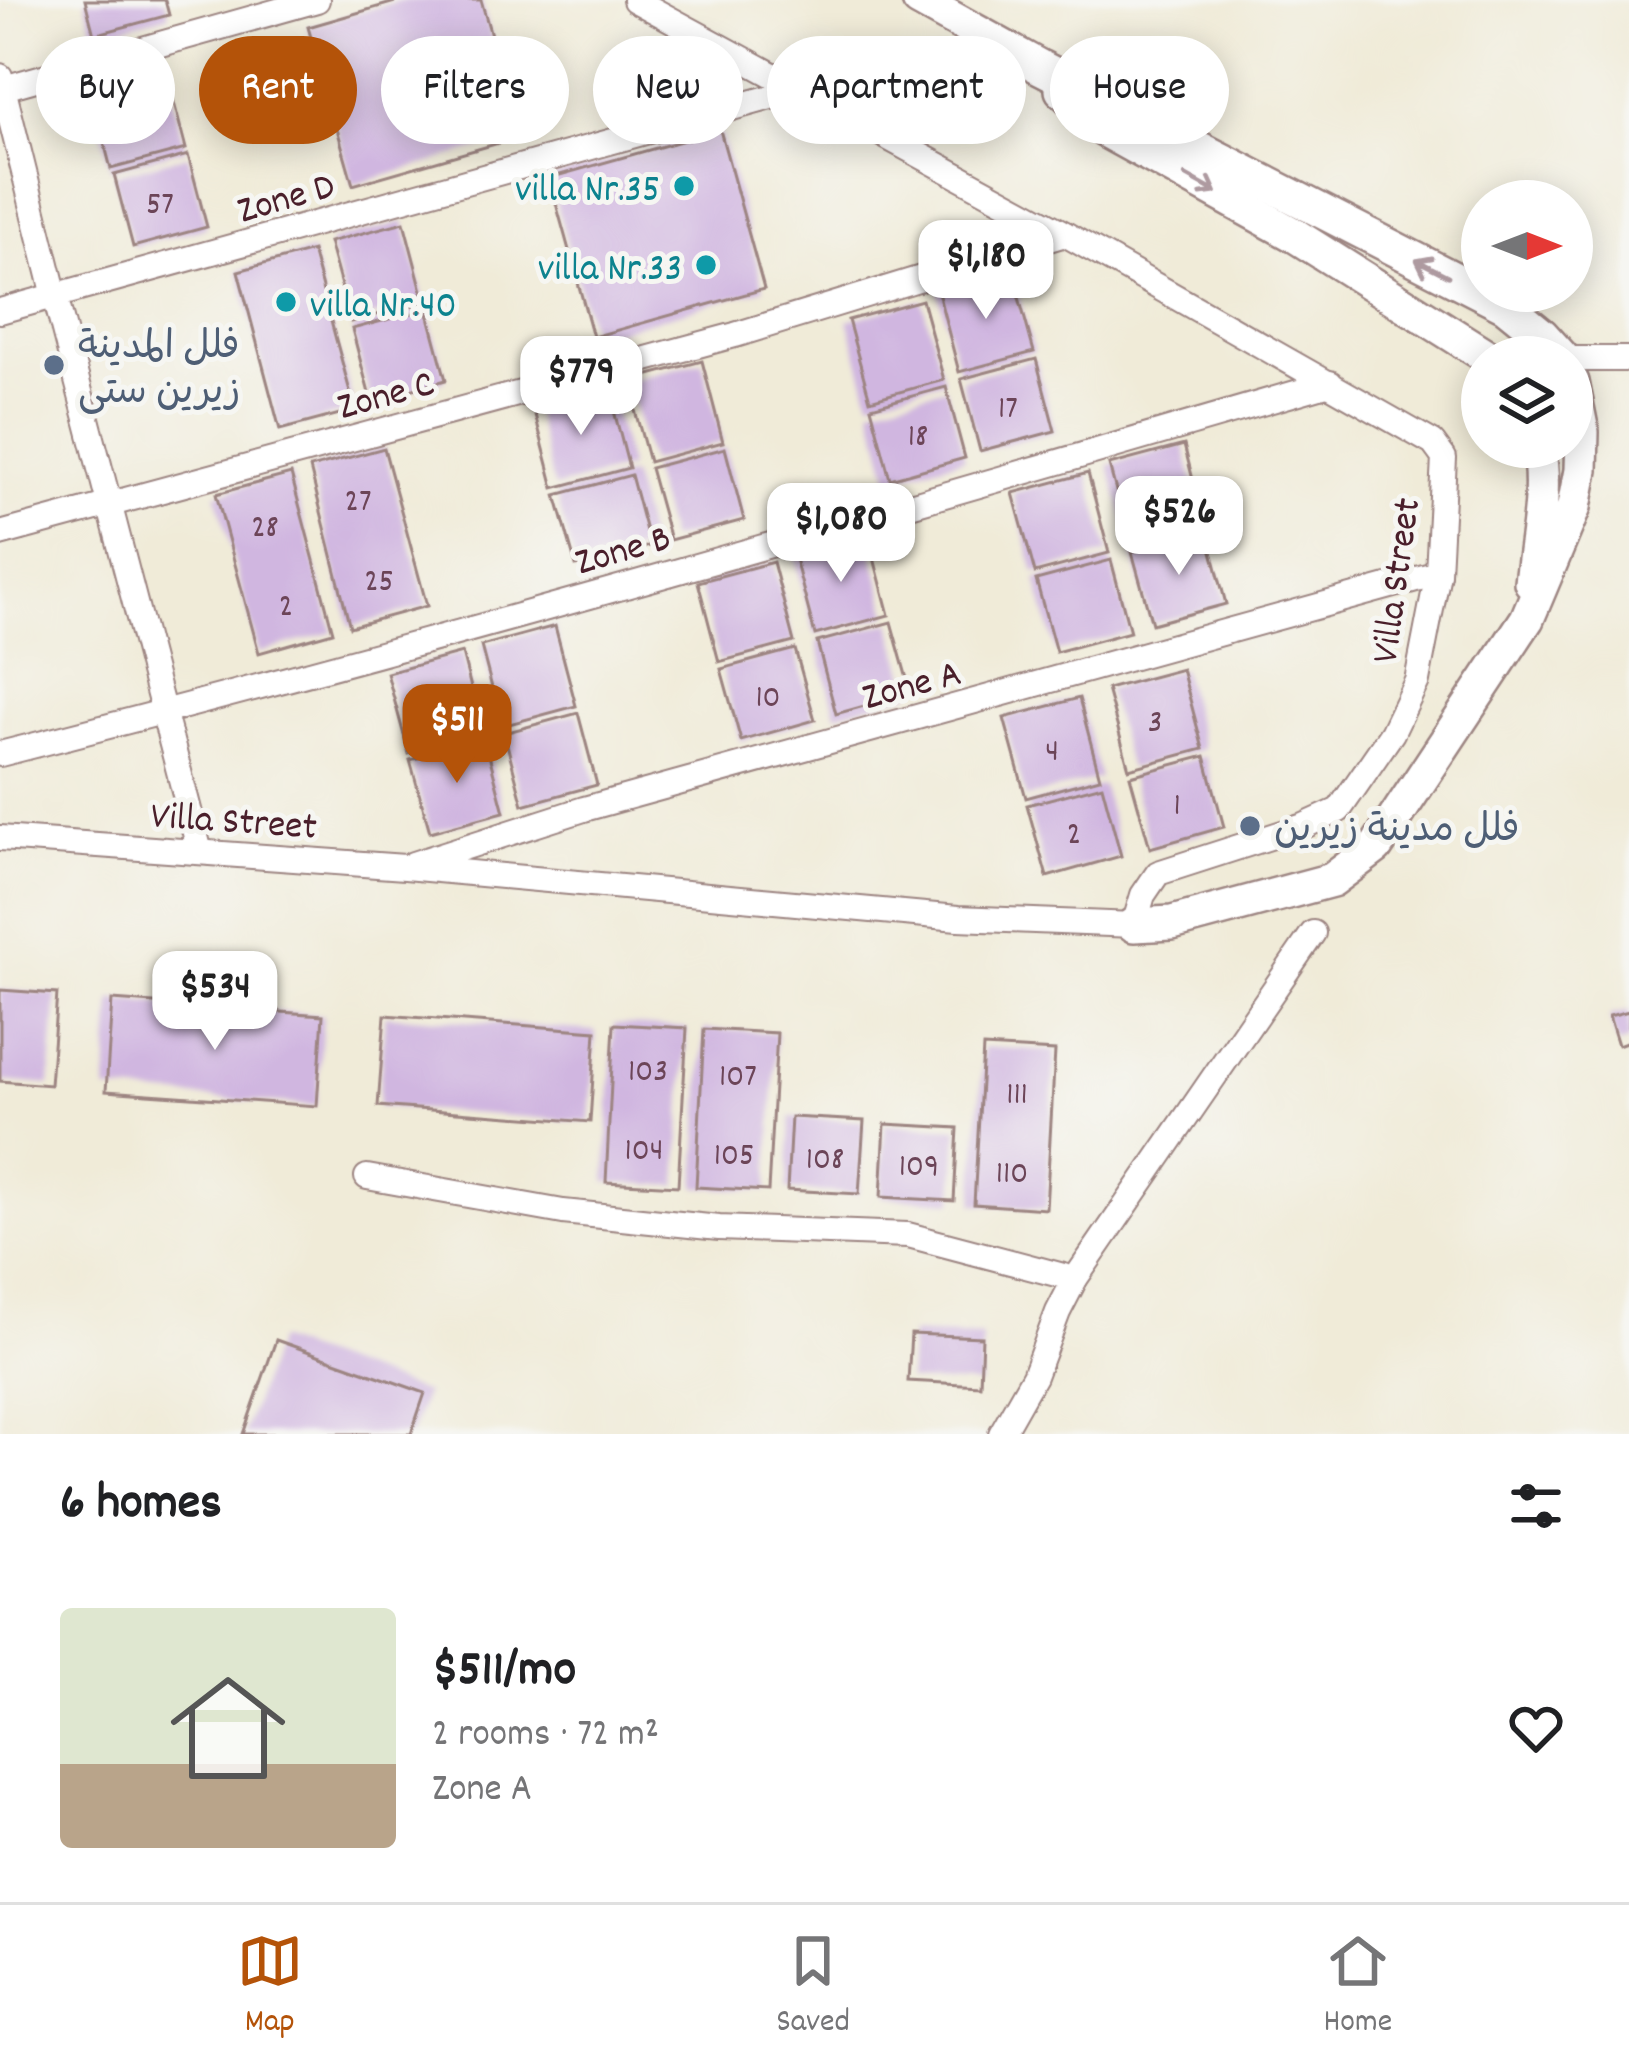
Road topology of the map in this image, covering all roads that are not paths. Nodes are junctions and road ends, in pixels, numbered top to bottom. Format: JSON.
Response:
{"nodes":[{"id":1,"x":317,"y":0,"type":"edge"},
{"id":2,"x":635,"y":0,"type":"edge"},
{"id":3,"x":919,"y":0,"type":"edge"},
{"id":4,"x":1040,"y":67,"type":"junction"},
{"id":5,"x":767,"y":73,"type":"edge"},
{"id":6,"x":1,"y":85,"type":"edge"},
{"id":7,"x":767,"y":98,"type":"edge"},
{"id":8,"x":898,"y":144,"type":"edge"},
{"id":9,"x":1065,"y":234,"type":"junction"},
{"id":10,"x":55,"y":296,"type":"junction"},
{"id":11,"x":0,"y":311,"type":"edge"},
{"id":12,"x":1543,"y":336,"type":"edge"},
{"id":13,"x":1461,"y":340,"type":"edge"},
{"id":14,"x":1593,"y":359,"type":"edge"},
{"id":15,"x":1629,"y":359,"type":"edge"},
{"id":16,"x":1330,"y":382,"type":"junction"},
{"id":17,"x":1542,"y":468,"type":"edge"},
{"id":18,"x":1582,"y":468,"type":"edge"},
{"id":19,"x":109,"y":504,"type":"junction"},
{"id":20,"x":0,"y":534,"type":"edge"},
{"id":21,"x":1438,"y":573,"type":"junction"},
{"id":22,"x":1527,"y":619,"type":"junction"},
{"id":23,"x":163,"y":713,"type":"junction"},
{"id":24,"x":0,"y":754,"type":"edge"},
{"id":25,"x":0,"y":838,"type":"edge"},
{"id":26,"x":200,"y":852,"type":"junction"},
{"id":27,"x":405,"y":867,"type":"junction"},
{"id":28,"x":1134,"y":925,"type":"junction"},
{"id":29,"x":1313,"y":933,"type":"dead end"},
{"id":30,"x":367,"y":1177,"type":"dead end"},
{"id":31,"x":1076,"y":1279,"type":"junction"},
{"id":32,"x":1001,"y":1434,"type":"edge"}],
"edges":[{"from":1,"to":6,"type":"street"},
{"from":2,"to":5,"type":"street","name":"Villa Street"},
{"from":3,"to":4,"type":"street"},
{"from":12,"to":4,"type":"street","one_way":true},
{"from":4,"to":13,"type":"street","one_way":true},
{"from":6,"to":10,"type":"street"},
{"from":7,"to":10,"type":"street","name":"Zone D"},
{"from":8,"to":9,"type":"street","name":"Villa Street"},
{"from":9,"to":16,"type":"street","name":"Villa Street"},
{"from":9,"to":19,"type":"street","name":"Zone C"},
{"from":10,"to":11,"type":"street","name":"Zone D"},
{"from":10,"to":19,"type":"street"},
{"from":14,"to":15,"type":"street"},
{"from":16,"to":21,"type":"street","name":"Villa Street"},
{"from":16,"to":23,"type":"street","name":"Zone B"},
{"from":17,"to":22,"type":"street"},
{"from":18,"to":22,"type":"street"},
{"from":19,"to":20,"type":"street","name":"Zone C"},
{"from":19,"to":23,"type":"street"},
{"from":21,"to":27,"type":"street","name":"Zone A"},
{"from":21,"to":28,"type":"street","name":"Villa Street"},
{"from":22,"to":28,"type":"street"},
{"from":23,"to":24,"type":"street","name":"Zone B"},
{"from":23,"to":26,"type":"street"},
{"from":25,"to":26,"type":"street","name":"Villa Street"},
{"from":26,"to":27,"type":"street","name":"Villa Street"},
{"from":27,"to":28,"type":"street","name":"Villa Street"},
{"from":29,"to":31,"type":"street"},
{"from":30,"to":31,"type":"street"},
{"from":31,"to":32,"type":"street"}]}
